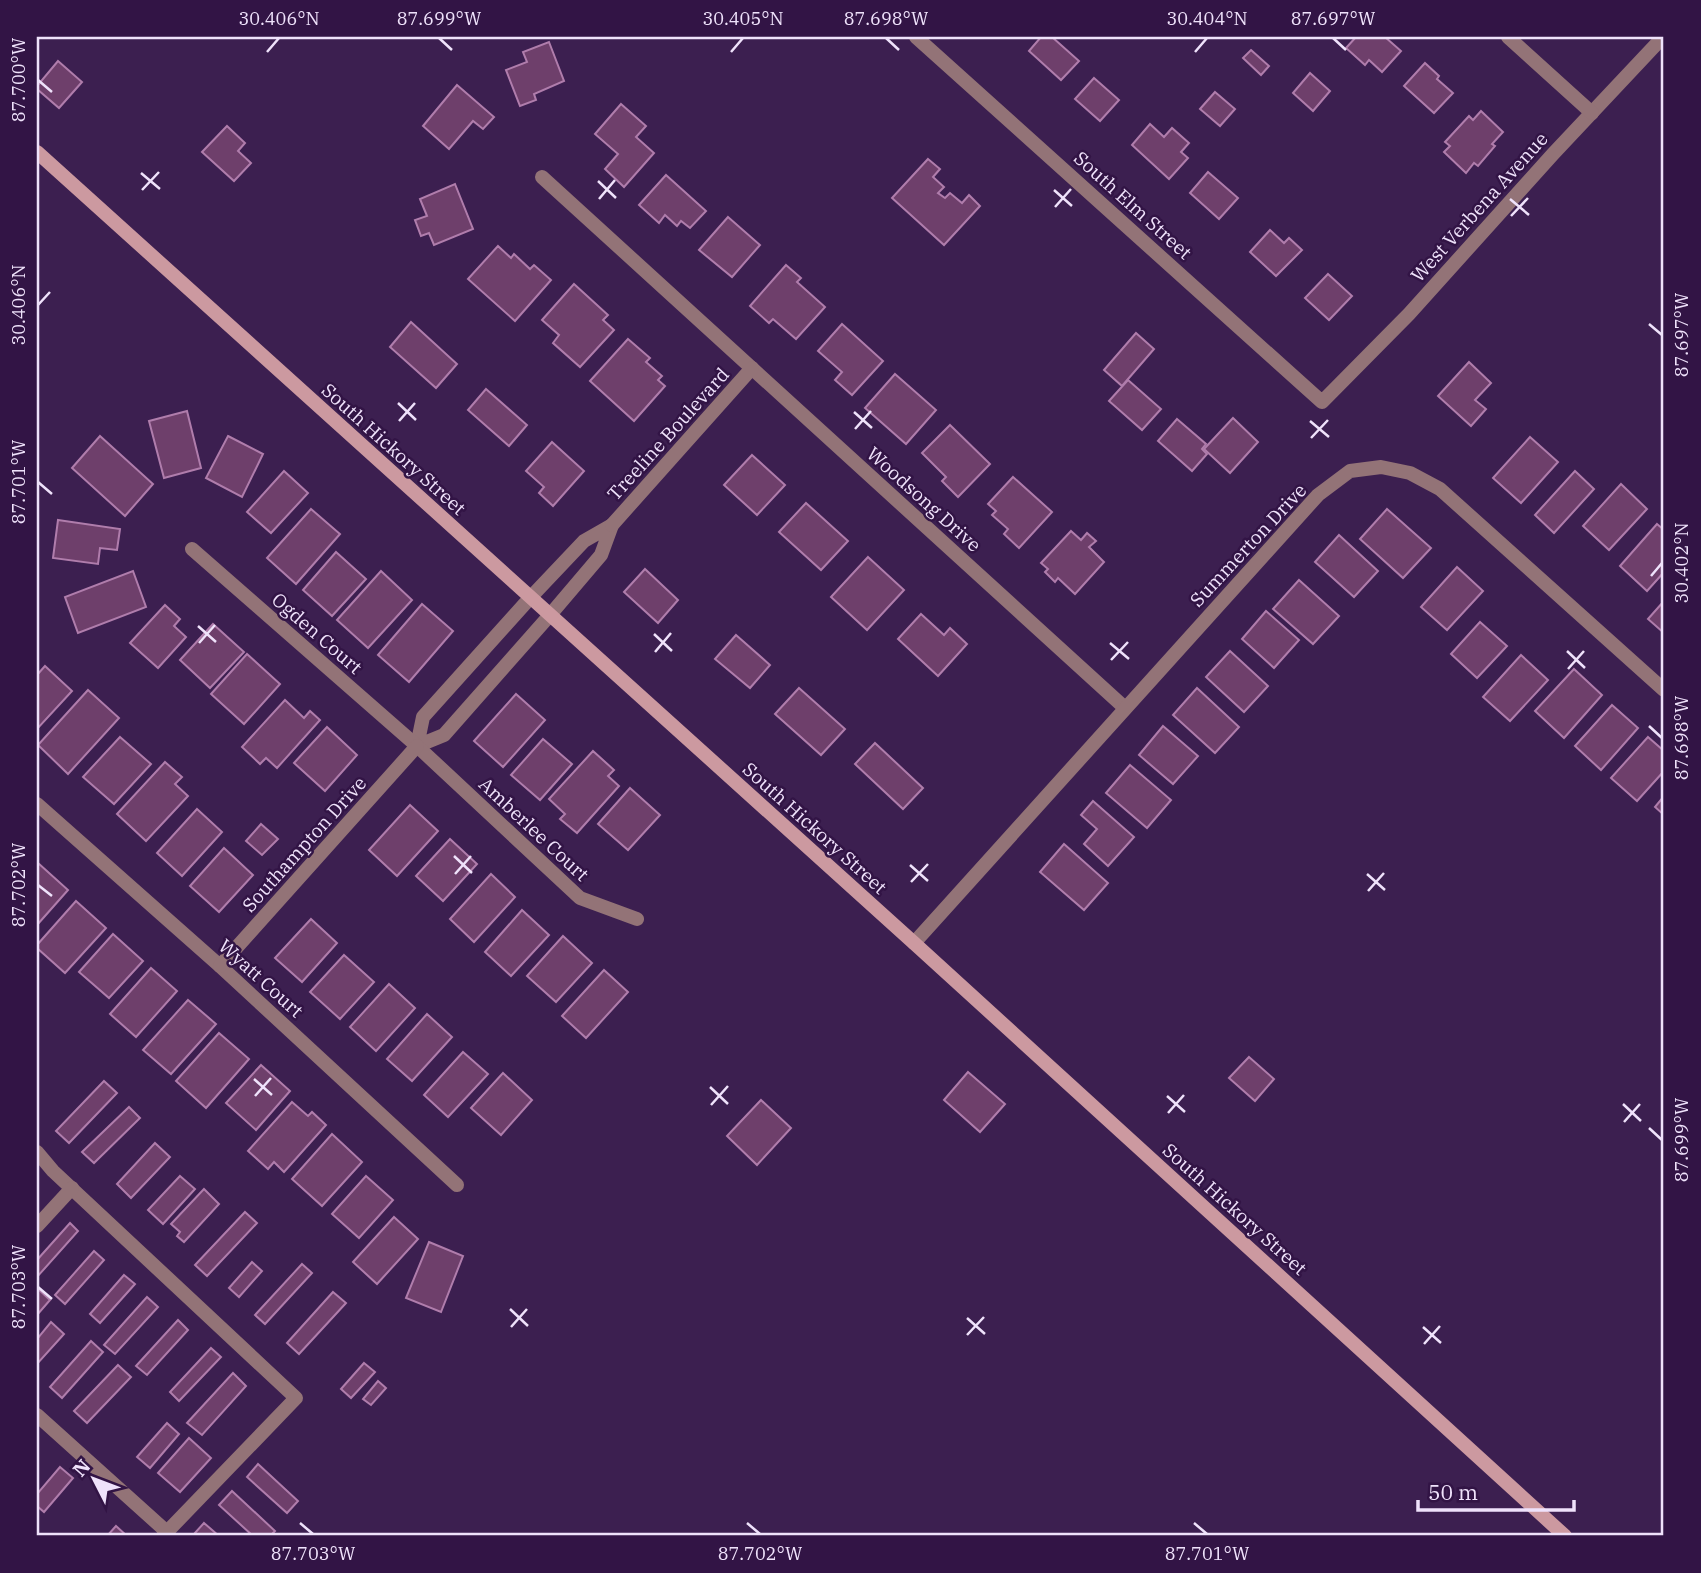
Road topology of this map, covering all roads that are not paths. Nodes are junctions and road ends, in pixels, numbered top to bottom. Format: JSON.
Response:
{"nodes":[{"id":1,"x":916,"y":37,"type":"edge"},
{"id":2,"x":1507,"y":37,"type":"edge"},
{"id":3,"x":1663,"y":37,"type":"edge"},
{"id":4,"x":1592,"y":113,"type":"junction"},
{"id":5,"x":37,"y":152,"type":"edge"},
{"id":6,"x":542,"y":177,"type":"dead end"},
{"id":7,"x":752,"y":368,"type":"junction"},
{"id":8,"x":1322,"y":402,"type":"joint"},
{"id":9,"x":612,"y":525,"type":"junction"},
{"id":10,"x":192,"y":549,"type":"dead end"},
{"id":11,"x":530,"y":598,"type":"junction"},
{"id":12,"x":550,"y":615,"type":"junction"},
{"id":13,"x":1664,"y":690,"type":"edge"},
{"id":14,"x":1125,"y":708,"type":"junction"},
{"id":15,"x":417,"y":746,"type":"junction"},
{"id":16,"x":37,"y":804,"type":"edge"},
{"id":17,"x":637,"y":919,"type":"dead end"},
{"id":18,"x":914,"y":943,"type":"junction"},
{"id":19,"x":220,"y":967,"type":"junction"},
{"id":20,"x":37,"y":1152,"type":"edge"},
{"id":21,"x":457,"y":1185,"type":"dead end"},
{"id":22,"x":72,"y":1188,"type":"junction"},
{"id":23,"x":37,"y":1226,"type":"edge"},
{"id":24,"x":37,"y":1415,"type":"edge"},
{"id":25,"x":165,"y":1534,"type":"edge"},
{"id":26,"x":1565,"y":1536,"type":"edge"}],
"edges":[{"from":1,"to":8,"type":"street","name":"South Elm Street"},
{"from":2,"to":4,"type":"street"},
{"from":3,"to":4,"type":"street","name":"West Verbena Avenue"},
{"from":4,"to":8,"type":"street","name":"West Verbena Avenue"},
{"from":5,"to":11,"type":"street","name":"South Hickory Street"},
{"from":6,"to":7,"type":"street","name":"Woodsong Drive"},
{"from":7,"to":9,"type":"street","name":"Treeline Boulevard"},
{"from":7,"to":14,"type":"street","name":"Woodsong Drive"},
{"from":9,"to":11,"type":"street","name":"Treeline Boulevard"},
{"from":9,"to":12,"type":"street","name":"Treeline Boulevard"},
{"from":10,"to":15,"type":"street","name":"Ogden Court"},
{"from":11,"to":12,"type":"street","name":"South Hickory Street"},
{"from":11,"to":15,"type":"street","name":"Southampton Drive"},
{"from":12,"to":15,"type":"street","name":"Southampton Drive"},
{"from":12,"to":18,"type":"street","name":"South Hickory Street"},
{"from":13,"to":14,"type":"street","name":"Summerton Drive"},
{"from":14,"to":18,"type":"street","name":"Summerton Drive"},
{"from":15,"to":17,"type":"street","name":"Amberlee Court"},
{"from":15,"to":19,"type":"street","name":"Southampton Drive"},
{"from":16,"to":19,"type":"street","name":"Wyatt Court"},
{"from":18,"to":26,"type":"street","name":"South Hickory Street"},
{"from":19,"to":21,"type":"street","name":"Wyatt Court"},
{"from":20,"to":22,"type":"street"},
{"from":22,"to":23,"type":"street"},
{"from":22,"to":25,"type":"street"},
{"from":24,"to":25,"type":"street"}]}
